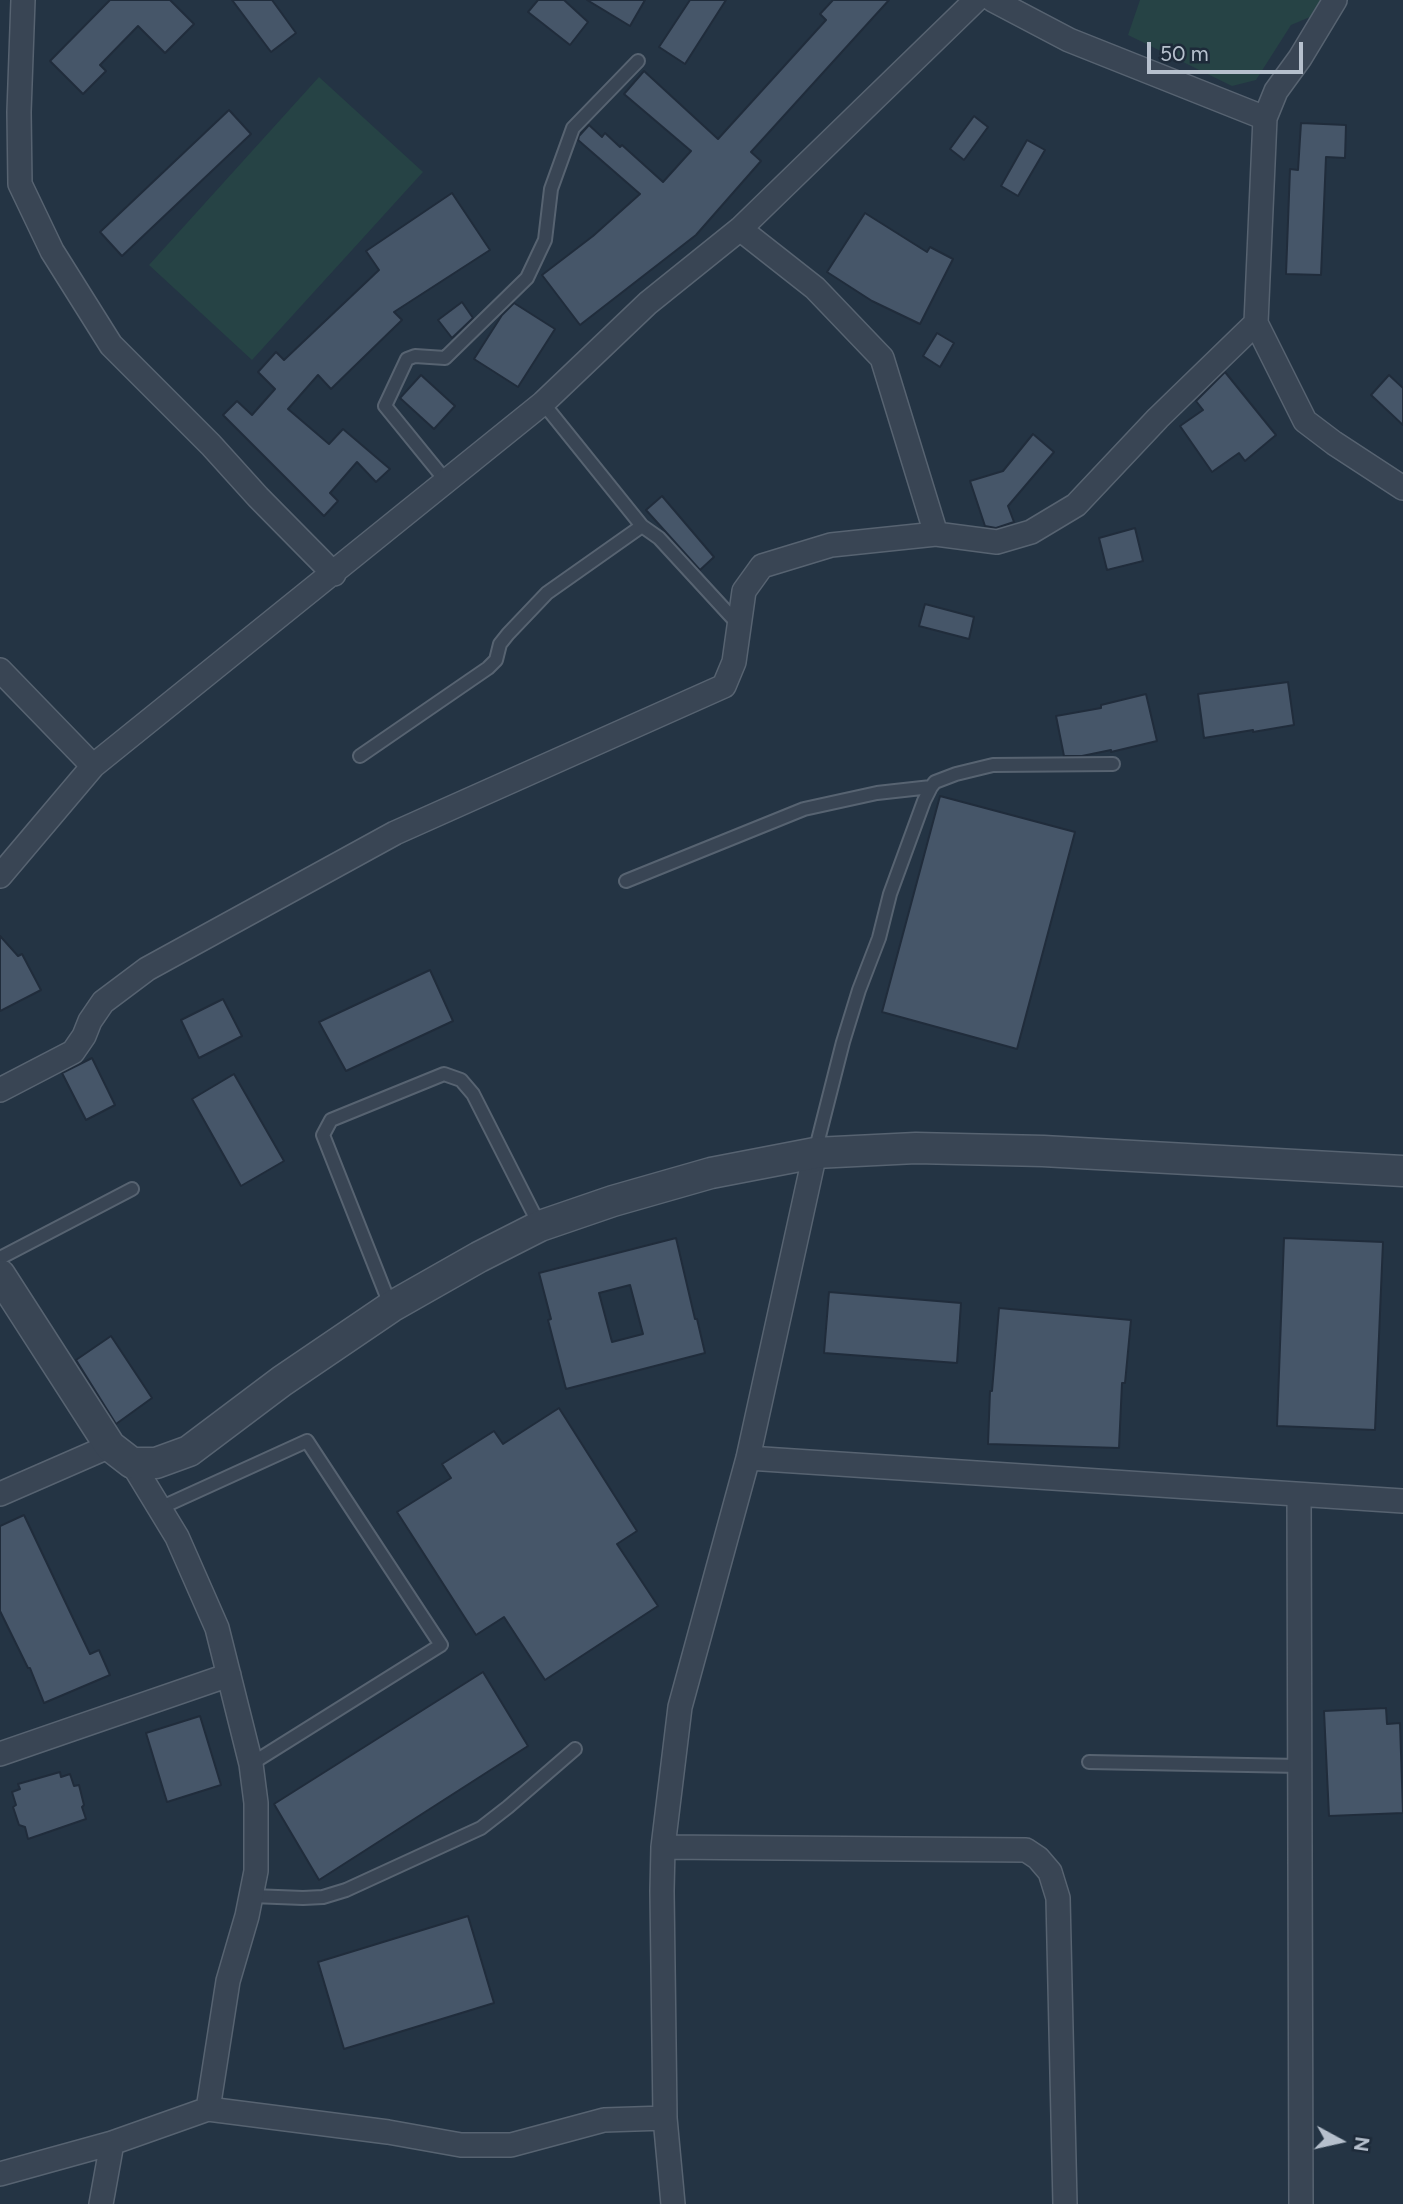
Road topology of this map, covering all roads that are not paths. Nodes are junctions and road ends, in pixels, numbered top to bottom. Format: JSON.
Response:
{"nodes":[{"id":1,"x":23,"y":0,"type":"edge"},
{"id":2,"x":976,"y":0,"type":"edge"},
{"id":3,"x":993,"y":0,"type":"edge"},
{"id":4,"x":1335,"y":0,"type":"edge"},
{"id":5,"x":638,"y":61,"type":"dead end"},
{"id":6,"x":1265,"y":118,"type":"junction"},
{"id":7,"x":10,"y":185,"type":"edge"},
{"id":8,"x":740,"y":229,"type":"junction"},
{"id":9,"x":1256,"y":323,"type":"junction"},
{"id":10,"x":543,"y":403,"type":"junction"},
{"id":11,"x":446,"y":481,"type":"junction"},
{"id":12,"x":1403,"y":488,"type":"edge"},
{"id":13,"x":642,"y":526,"type":"junction"},
{"id":14,"x":936,"y":534,"type":"junction"},
{"id":15,"x":334,"y":574,"type":"junction"},
{"id":16,"x":738,"y":624,"type":"junction"},
{"id":17,"x":0,"y":670,"type":"edge"},
{"id":18,"x":360,"y":756,"type":"dead end"},
{"id":19,"x":1113,"y":764,"type":"dead end"},
{"id":20,"x":93,"y":766,"type":"junction"},
{"id":21,"x":931,"y":787,"type":"junction"},
{"id":22,"x":0,"y":876,"type":"edge"},
{"id":23,"x":626,"y":881,"type":"dead end"},
{"id":24,"x":0,"y":1090,"type":"edge"},
{"id":25,"x":815,"y":1153,"type":"junction"},
{"id":26,"x":1403,"y":1171,"type":"edge"},
{"id":27,"x":132,"y":1189,"type":"dead end"},
{"id":28,"x":540,"y":1226,"type":"junction"},
{"id":29,"x":0,"y":1258,"type":"edge"},
{"id":30,"x":0,"y":1275,"type":"edge"},
{"id":31,"x":391,"y":1307,"type":"junction"},
{"id":32,"x":121,"y":1454,"type":"junction"},
{"id":33,"x":748,"y":1458,"type":"junction"},
{"id":34,"x":0,"y":1494,"type":"edge"},
{"id":35,"x":1299,"y":1495,"type":"junction"},
{"id":36,"x":1403,"y":1501,"type":"edge"},
{"id":37,"x":160,"y":1508,"type":"junction"},
{"id":38,"x":229,"y":1675,"type":"junction"},
{"id":39,"x":575,"y":1749,"type":"dead end"},
{"id":40,"x":0,"y":1754,"type":"edge"},
{"id":41,"x":1089,"y":1762,"type":"dead end"},
{"id":42,"x":251,"y":1764,"type":"junction"},
{"id":43,"x":1300,"y":1766,"type":"junction"},
{"id":44,"x":663,"y":1847,"type":"junction"},
{"id":45,"x":252,"y":1896,"type":"junction"},
{"id":46,"x":208,"y":2109,"type":"junction"},
{"id":47,"x":665,"y":2118,"type":"junction"},
{"id":48,"x":112,"y":2143,"type":"junction"},
{"id":49,"x":0,"y":2174,"type":"edge"},
{"id":50,"x":102,"y":2204,"type":"edge"},
{"id":51,"x":673,"y":2204,"type":"edge"},
{"id":52,"x":1065,"y":2204,"type":"edge"},
{"id":53,"x":1301,"y":2204,"type":"edge"}],
"edges":[{"from":1,"to":7,"type":"street"},
{"from":2,"to":8,"type":"street"},
{"from":3,"to":6,"type":"street"},
{"from":4,"to":6,"type":"street"},
{"from":5,"to":11,"type":"lane"},
{"from":6,"to":9,"type":"street"},
{"from":7,"to":15,"type":"street"},
{"from":8,"to":10,"type":"street"},
{"from":8,"to":14,"type":"street"},
{"from":9,"to":12,"type":"street"},
{"from":9,"to":14,"type":"street"},
{"from":10,"to":11,"type":"street"},
{"from":10,"to":13,"type":"lane"},
{"from":11,"to":15,"type":"street"},
{"from":13,"to":16,"type":"lane"},
{"from":13,"to":18,"type":"lane"},
{"from":14,"to":16,"type":"street"},
{"from":15,"to":20,"type":"street"},
{"from":16,"to":24,"type":"street"},
{"from":17,"to":20,"type":"street"},
{"from":19,"to":21,"type":"lane"},
{"from":20,"to":22,"type":"street"},
{"from":21,"to":23,"type":"lane"},
{"from":21,"to":25,"type":"lane"},
{"from":25,"to":26,"type":"street"},
{"from":25,"to":28,"type":"street"},
{"from":25,"to":33,"type":"street"},
{"from":27,"to":29,"type":"lane"},
{"from":28,"to":31,"type":"street"},
{"from":28,"to":31,"type":"lane"},
{"from":30,"to":32,"type":"street"},
{"from":31,"to":32,"type":"street"},
{"from":32,"to":34,"type":"street"},
{"from":32,"to":37,"type":"street"},
{"from":33,"to":35,"type":"street"},
{"from":33,"to":44,"type":"street"},
{"from":35,"to":36,"type":"street"},
{"from":35,"to":43,"type":"street"},
{"from":37,"to":38,"type":"street"},
{"from":37,"to":42,"type":"lane"},
{"from":38,"to":40,"type":"street"},
{"from":38,"to":42,"type":"street"},
{"from":39,"to":45,"type":"lane"},
{"from":41,"to":43,"type":"lane"},
{"from":42,"to":45,"type":"street"},
{"from":43,"to":53,"type":"street"},
{"from":44,"to":47,"type":"street"},
{"from":44,"to":52,"type":"street"},
{"from":45,"to":46,"type":"street"},
{"from":46,"to":47,"type":"street"},
{"from":46,"to":48,"type":"street"},
{"from":47,"to":51,"type":"street"},
{"from":48,"to":49,"type":"street"},
{"from":48,"to":50,"type":"street"}]}
